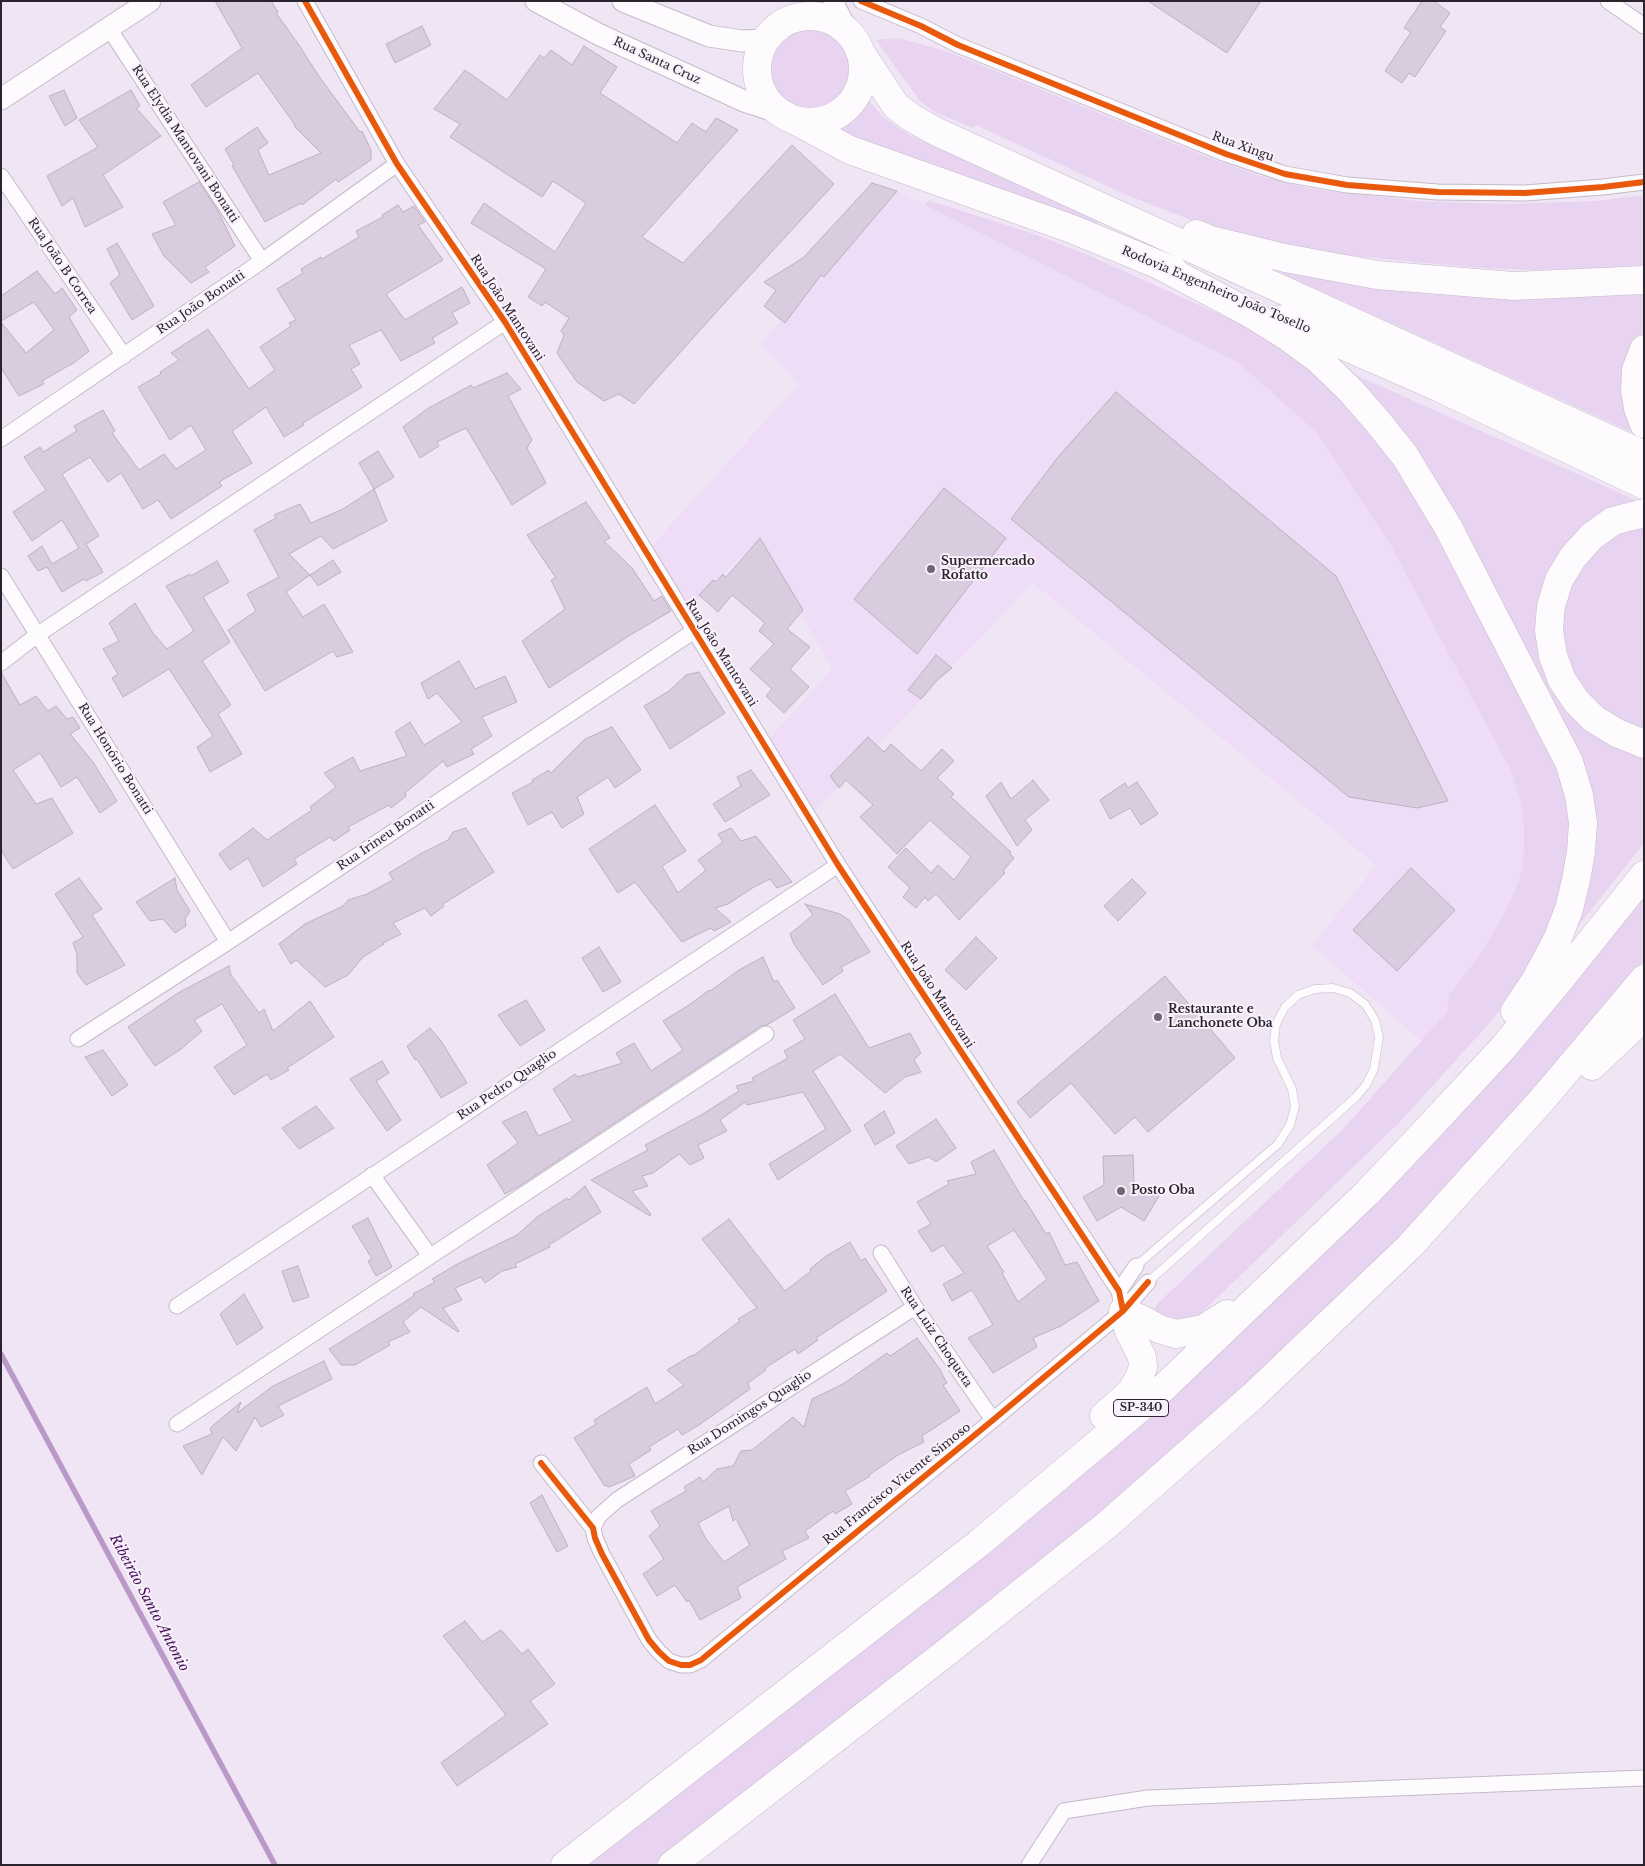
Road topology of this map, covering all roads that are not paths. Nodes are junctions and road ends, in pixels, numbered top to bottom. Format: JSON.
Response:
{"nodes":[{"id":1,"x":150,"y":1,"type":"edge"},
{"id":2,"x":305,"y":1,"type":"edge"},
{"id":3,"x":536,"y":1,"type":"edge"},
{"id":4,"x":623,"y":1,"type":"edge"},
{"id":5,"x":833,"y":1,"type":"edge"},
{"id":6,"x":861,"y":1,"type":"edge"},
{"id":7,"x":1608,"y":1,"type":"edge"},
{"id":8,"x":1644,"y":26,"type":"edge"},
{"id":9,"x":108,"y":27,"type":"junction"},
{"id":10,"x":764,"y":40,"type":"junction"},
{"id":11,"x":855,"y":43,"type":"junction"},
{"id":12,"x":1,"y":98,"type":"edge"},
{"id":13,"x":782,"y":113,"type":"junction"},
{"id":14,"x":994,"y":157,"type":"junction"},
{"id":15,"x":397,"y":164,"type":"junction"},
{"id":16,"x":1,"y":176,"type":"edge"},
{"id":17,"x":1644,"y":182,"type":"edge"},
{"id":18,"x":262,"y":261,"type":"junction"},
{"id":19,"x":1157,"y":264,"type":"junction"},
{"id":20,"x":1644,"y":280,"type":"edge"},
{"id":21,"x":505,"y":322,"type":"junction"},
{"id":22,"x":1644,"y":349,"type":"edge"},
{"id":23,"x":124,"y":356,"type":"junction"},
{"id":24,"x":1644,"y":424,"type":"edge"},
{"id":25,"x":1,"y":439,"type":"edge"},
{"id":26,"x":1644,"y":455,"type":"edge"},
{"id":27,"x":1644,"y":485,"type":"edge"},
{"id":28,"x":1644,"y":513,"type":"edge"},
{"id":29,"x":1,"y":576,"type":"edge"},
{"id":30,"x":694,"y":631,"type":"junction"},
{"id":31,"x":38,"y":635,"type":"junction"},
{"id":32,"x":1,"y":663,"type":"edge"},
{"id":33,"x":1644,"y":744,"type":"edge"},
{"id":34,"x":838,"y":865,"type":"junction"},
{"id":35,"x":1644,"y":875,"type":"edge"},
{"id":36,"x":228,"y":942,"type":"junction"},
{"id":37,"x":1644,"y":979,"type":"edge"},
{"id":38,"x":1644,"y":1017,"type":"edge"},
{"id":39,"x":766,"y":1034,"type":"dead end"},
{"id":40,"x":78,"y":1039,"type":"dead end"},
{"id":41,"x":1422,"y":1135,"type":"junction"},
{"id":42,"x":372,"y":1175,"type":"junction"},
{"id":43,"x":1410,"y":1246,"type":"junction"},
{"id":44,"x":881,"y":1253,"type":"dead end"},
{"id":45,"x":430,"y":1256,"type":"junction"},
{"id":46,"x":1136,"y":1266,"type":"joint"},
{"id":47,"x":1148,"y":1282,"type":"joint"},
{"id":48,"x":1273,"y":1284,"type":"junction"},
{"id":49,"x":1121,"y":1301,"type":"junction"},
{"id":50,"x":177,"y":1306,"type":"dead end"},
{"id":51,"x":914,"y":1307,"type":"junction"},
{"id":52,"x":993,"y":1420,"type":"junction"},
{"id":53,"x":177,"y":1424,"type":"dead end"},
{"id":54,"x":541,"y":1463,"type":"dead end"},
{"id":55,"x":1040,"y":1493,"type":"junction"},
{"id":56,"x":593,"y":1528,"type":"junction"},
{"id":57,"x":1644,"y":1778,"type":"edge"},
{"id":58,"x":566,"y":1865,"type":"edge"},
{"id":59,"x":672,"y":1865,"type":"edge"},
{"id":60,"x":1029,"y":1865,"type":"edge"}],
"edges":[{"from":1,"to":9,"type":"main road"},
{"from":2,"to":15,"type":"street","name":"Rua João Mantovani"},
{"from":3,"to":13,"type":"main road","name":"Rua Santa Cruz"},
{"from":4,"to":10,"type":"main road"},
{"from":5,"to":11,"type":"street"},
{"from":6,"to":17,"type":"street","name":"Rua Xingu"},
{"from":7,"to":8,"type":"street"},
{"from":9,"to":12,"type":"main road"},
{"from":9,"to":18,"type":"street","name":"Rua Elydia Mantovani Bonatti"},
{"from":10,"to":11,"type":"highway","name":"Rodovia Engenheiro João Tosello"},
{"from":10,"to":13,"type":"highway","name":"Rodovia Engenheiro João Tosello"},
{"from":11,"to":13,"type":"highway","name":"Rodovia Engenheiro João Tosello"},
{"from":11,"to":14,"type":"highway","name":"Rodovia Engenheiro João Tosello"},
{"from":13,"to":19,"type":"highway","name":"Rodovia Engenheiro João Tosello"},
{"from":14,"to":20,"type":"highway"},
{"from":14,"to":26,"type":"highway","name":"Rodovia Engenheiro João Tosello"},
{"from":15,"to":18,"type":"street","name":"Rua João Bonatti"},
{"from":15,"to":21,"type":"street","name":"Rua João Mantovani"},
{"from":16,"to":23,"type":"street","name":"Rua João B Correa"},
{"from":18,"to":23,"type":"street","name":"Rua João Bonatti"},
{"from":19,"to":27,"type":"highway","name":"Rodovia Engenheiro João Tosello"},
{"from":19,"to":41,"type":"highway"},
{"from":21,"to":30,"type":"street","name":"Rua João Mantovani"},
{"from":21,"to":31,"type":"street"},
{"from":22,"to":24,"type":"highway"},
{"from":23,"to":25,"type":"street","name":"Rua João Bonatti"},
{"from":28,"to":33,"type":"highway"},
{"from":29,"to":31,"type":"street","name":"Rua Honório Bonatti"},
{"from":30,"to":34,"type":"street","name":"Rua João Mantovani"},
{"from":30,"to":36,"type":"street","name":"Rua Irineu Bonatti"},
{"from":31,"to":32,"type":"street"},
{"from":31,"to":36,"type":"street","name":"Rua Honório Bonatti"},
{"from":34,"to":42,"type":"street","name":"Rua Pedro Quaglio"},
{"from":34,"to":49,"type":"street","name":"Rua João Mantovani"},
{"from":35,"to":41,"type":"highway","number":"SP-340"},
{"from":36,"to":40,"type":"street","name":"Rua Irineu Bonatti"},
{"from":37,"to":43,"type":"highway"},
{"from":38,"to":43,"type":"highway"},
{"from":39,"to":45,"type":"street"},
{"from":41,"to":48,"type":"highway","number":"SP-340"},
{"from":42,"to":45,"type":"street"},
{"from":42,"to":50,"type":"street","name":"Rua Pedro Quaglio"},
{"from":43,"to":59,"type":"highway"},
{"from":44,"to":51,"type":"street","name":"Rua Luiz Choqueta"},
{"from":45,"to":53,"type":"street"},
{"from":46,"to":47,"type":"lane"},
{"from":46,"to":49,"type":"street"},
{"from":47,"to":49,"type":"street"},
{"from":48,"to":49,"type":"highway"},
{"from":48,"to":55,"type":"highway","number":"SP-340"},
{"from":49,"to":52,"type":"street","name":"Rua Francisco Vicente Simoso"},
{"from":49,"to":55,"type":"highway"},
{"from":51,"to":52,"type":"street","name":"Rua Luiz Choqueta"},
{"from":51,"to":56,"type":"street","name":"Rua Domingos Quaglio"},
{"from":52,"to":56,"type":"street","name":"Rua Francisco Vicente Simoso"},
{"from":54,"to":56,"type":"street"},
{"from":55,"to":58,"type":"highway","number":"SP-340"},
{"from":57,"to":60,"type":"street"}]}
